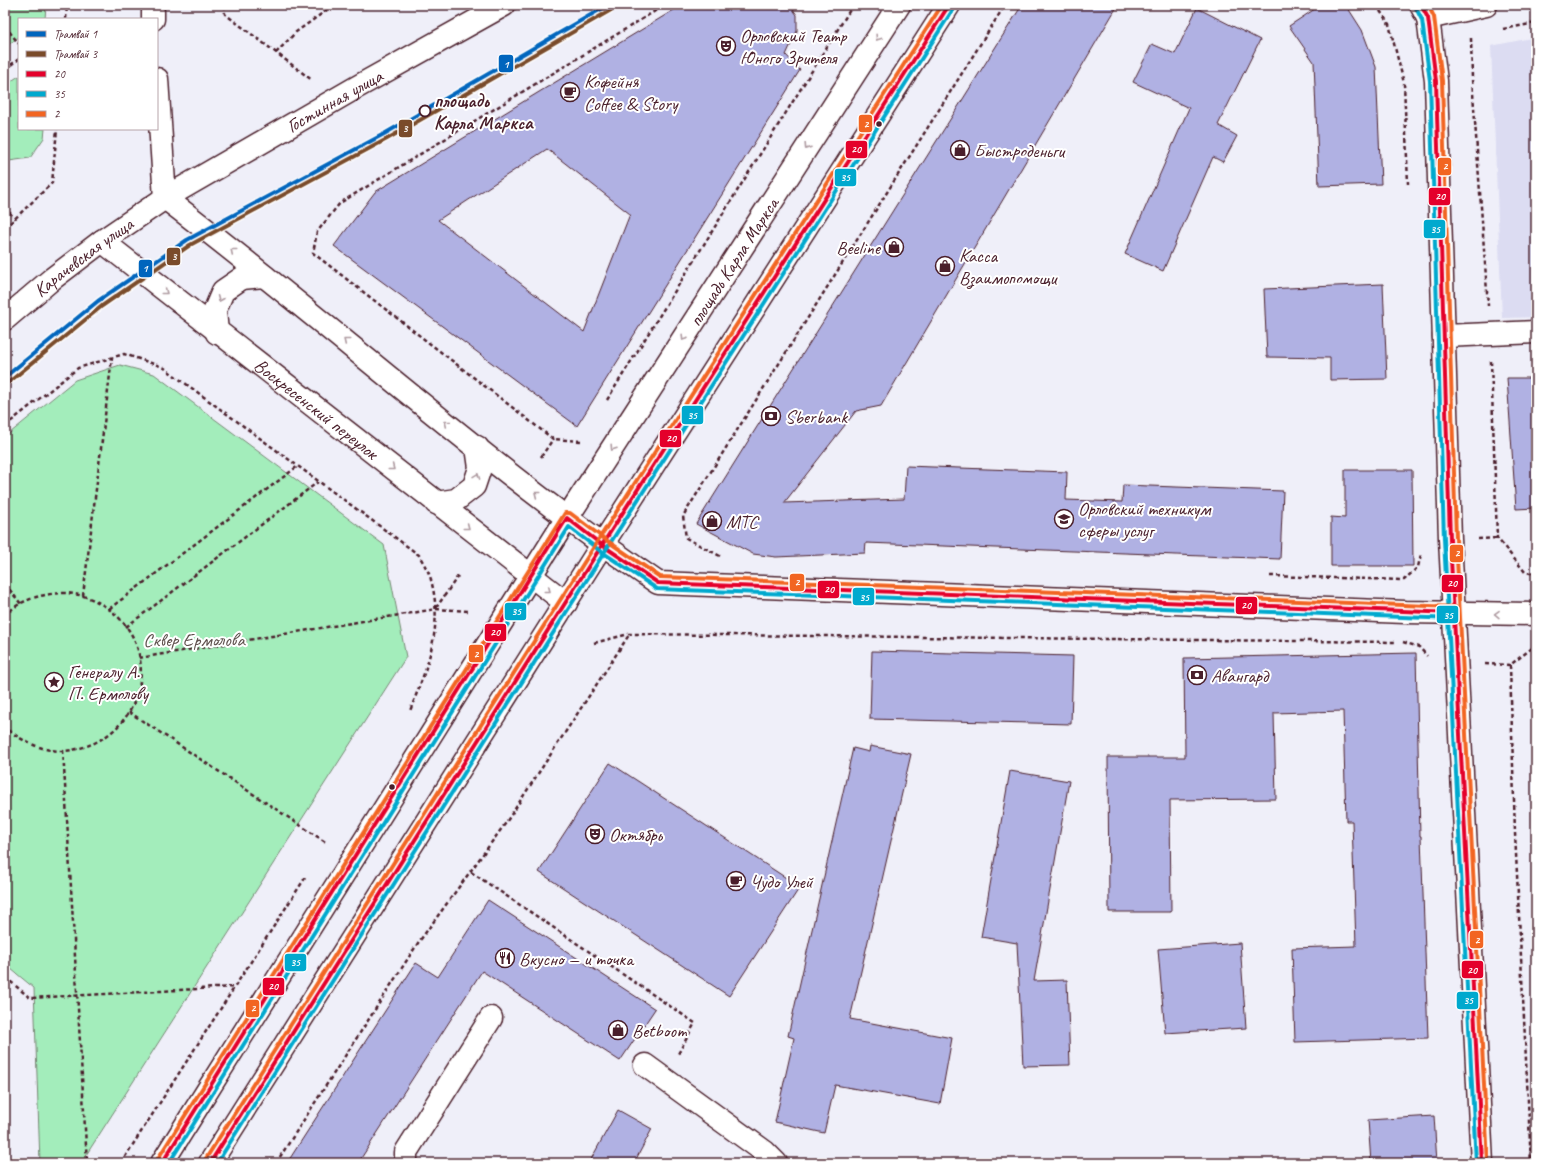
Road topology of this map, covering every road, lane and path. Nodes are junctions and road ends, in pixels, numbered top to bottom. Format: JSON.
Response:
{"nodes":[{"id":1,"x":67,"y":5,"type":"edge"},
{"id":2,"x":224,"y":5,"type":"edge"},
{"id":3,"x":334,"y":5,"type":"edge"},
{"id":4,"x":504,"y":5,"type":"edge"},
{"id":5,"x":664,"y":5,"type":"edge"},
{"id":6,"x":853,"y":5,"type":"edge"},
{"id":7,"x":899,"y":5,"type":"edge"},
{"id":8,"x":949,"y":5,"type":"edge"},
{"id":9,"x":1005,"y":5,"type":"edge"},
{"id":10,"x":1376,"y":5,"type":"edge"},
{"id":11,"x":1486,"y":5,"type":"edge"},
{"id":12,"x":1424,"y":12,"type":"edge"},
{"id":13,"x":66,"y":18,"type":"edge"},
{"id":14,"x":1536,"y":23,"type":"edge"},
{"id":15,"x":5,"y":26,"type":"edge"},
{"id":16,"x":1498,"y":30,"type":"dead end"},
{"id":17,"x":1471,"y":31,"type":"dead end"},
{"id":18,"x":18,"y":43,"type":"edge"},
{"id":19,"x":276,"y":53,"type":"junction"},
{"id":20,"x":18,"y":60,"type":"edge"},
{"id":21,"x":5,"y":69,"type":"edge"},
{"id":22,"x":318,"y":85,"type":"dead end"},
{"id":23,"x":158,"y":94,"type":"edge"},
{"id":24,"x":57,"y":130,"type":"edge"},
{"id":25,"x":1409,"y":187,"type":"dead end"},
{"id":26,"x":165,"y":198,"type":"junction"},
{"id":27,"x":5,"y":207,"type":"edge"},
{"id":28,"x":15,"y":219,"type":"junction"},
{"id":29,"x":5,"y":228,"type":"edge"},
{"id":30,"x":102,"y":241,"type":"junction"},
{"id":31,"x":264,"y":276,"type":"junction"},
{"id":32,"x":5,"y":319,"type":"edge"},
{"id":33,"x":217,"y":332,"type":"junction"},
{"id":34,"x":1536,"y":332,"type":"edge"},
{"id":35,"x":1490,"y":335,"type":"junction"},
{"id":36,"x":1444,"y":336,"type":"junction"},
{"id":37,"x":112,"y":358,"type":"junction"},
{"id":38,"x":605,"y":403,"type":"dead end"},
{"id":39,"x":5,"y":426,"type":"edge"},
{"id":40,"x":584,"y":436,"type":"dead end"},
{"id":41,"x":553,"y":439,"type":"junction"},
{"id":42,"x":477,"y":447,"type":"junction"},
{"id":43,"x":541,"y":457,"type":"dead end"},
{"id":44,"x":298,"y":466,"type":"junction"},
{"id":45,"x":318,"y":482,"type":"junction"},
{"id":46,"x":436,"y":503,"type":"junction"},
{"id":47,"x":567,"y":518,"type":"junction"},
{"id":48,"x":1497,"y":538,"type":"junction"},
{"id":49,"x":1450,"y":539,"type":"junction"},
{"id":50,"x":602,"y":545,"type":"junction"},
{"id":51,"x":725,"y":559,"type":"dead end"},
{"id":52,"x":1536,"y":574,"type":"edge"},
{"id":53,"x":458,"y":576,"type":"dead end"},
{"id":54,"x":531,"y":576,"type":"junction"},
{"id":55,"x":1268,"y":576,"type":"dead end"},
{"id":56,"x":5,"y":584,"type":"edge"},
{"id":57,"x":83,"y":596,"type":"junction"},
{"id":58,"x":566,"y":603,"type":"junction"},
{"id":59,"x":21,"y":604,"type":"junction"},
{"id":60,"x":109,"y":609,"type":"junction"},
{"id":61,"x":436,"y":609,"type":"junction"},
{"id":62,"x":468,"y":611,"type":"dead end"},
{"id":63,"x":1455,"y":613,"type":"junction"},
{"id":64,"x":1536,"y":614,"type":"edge"},
{"id":65,"x":5,"y":616,"type":"edge"},
{"id":66,"x":126,"y":627,"type":"junction"},
{"id":67,"x":629,"y":634,"type":"junction"},
{"id":68,"x":594,"y":643,"type":"dead end"},
{"id":69,"x":1536,"y":645,"type":"edge"},
{"id":70,"x":139,"y":658,"type":"junction"},
{"id":71,"x":1457,"y":664,"type":"junction"},
{"id":72,"x":1510,"y":665,"type":"junction"},
{"id":73,"x":130,"y":712,"type":"junction"},
{"id":74,"x":406,"y":718,"type":"dead end"},
{"id":75,"x":6,"y":729,"type":"edge"},
{"id":76,"x":63,"y":750,"type":"junction"},
{"id":77,"x":332,"y":836,"type":"dead end"},
{"id":78,"x":328,"y":843,"type":"junction"},
{"id":79,"x":324,"y":848,"type":"dead end"},
{"id":80,"x":471,"y":872,"type":"junction"},
{"id":81,"x":306,"y":876,"type":"dead end"},
{"id":82,"x":5,"y":977,"type":"edge"},
{"id":83,"x":235,"y":987,"type":"junction"},
{"id":84,"x":78,"y":995,"type":"junction"},
{"id":85,"x":491,"y":1018,"type":"dead end"},
{"id":86,"x":644,"y":1065,"type":"dead end"},
{"id":87,"x":665,"y":1079,"type":"junction"},
{"id":88,"x":87,"y":1163,"type":"edge"},
{"id":89,"x":121,"y":1163,"type":"edge"},
{"id":90,"x":162,"y":1163,"type":"edge"},
{"id":91,"x":210,"y":1163,"type":"edge"},
{"id":92,"x":276,"y":1163,"type":"edge"},
{"id":93,"x":406,"y":1163,"type":"edge"},
{"id":94,"x":776,"y":1163,"type":"edge"},
{"id":95,"x":1482,"y":1163,"type":"edge"},
{"id":96,"x":1531,"y":1163,"type":"edge"}],
"edges":[{"from":1,"to":13,"type":"path"},
{"from":2,"to":19,"type":"path"},
{"from":3,"to":19,"type":"path"},
{"from":4,"to":26,"type":"street","name":"Гостинная улица"},
{"from":5,"to":41,"type":"path"},
{"from":6,"to":38,"type":"path"},
{"from":7,"to":47,"type":"street","name":"площадь Карла Маркса","one_way":true},
{"from":8,"to":50,"type":"street"},
{"from":9,"to":51,"type":"path"},
{"from":10,"to":25,"type":"path"},
{"from":11,"to":12,"type":"street"},
{"from":12,"to":36,"type":"street"},
{"from":14,"to":16,"type":"path"},
{"from":15,"to":18,"type":"path"},
{"from":17,"to":35,"type":"path"},
{"from":19,"to":22,"type":"path"},
{"from":20,"to":21,"type":"path"},
{"from":23,"to":26,"type":"street"},
{"from":24,"to":28,"type":"path"},
{"from":26,"to":30,"type":"street","name":"Карачевская улица"},
{"from":31,"to":26,"type":"street","one_way":true},
{"from":27,"to":28,"type":"path"},
{"from":28,"to":29,"type":"path"},
{"from":30,"to":32,"type":"street","name":"Карачевская улица"},
{"from":30,"to":33,"type":"street","name":"Воскресенский переулок","one_way":true},
{"from":31,"to":33,"type":"street","one_way":true},
{"from":42,"to":31,"type":"street","one_way":true},
{"from":33,"to":46,"type":"street","name":"Воскресенский переулок","one_way":true},
{"from":34,"to":35,"type":"street"},
{"from":35,"to":36,"type":"street"},
{"from":35,"to":48,"type":"path"},
{"from":36,"to":49,"type":"street"},
{"from":37,"to":39,"type":"path"},
{"from":37,"to":44,"type":"path"},
{"from":37,"to":57,"type":"path"},
{"from":40,"to":41,"type":"path"},
{"from":41,"to":43,"type":"path"},
{"from":46,"to":42,"type":"street","one_way":true},
{"from":47,"to":42,"type":"street","one_way":true},
{"from":44,"to":45,"type":"path"},
{"from":44,"to":60,"type":"path"},
{"from":45,"to":61,"type":"path"},
{"from":45,"to":66,"type":"path"},
{"from":46,"to":54,"type":"street","name":"Воскресенский переулок","one_way":true},
{"from":47,"to":50,"type":"street"},
{"from":47,"to":54,"type":"street","name":"площадь Карла Маркса"},
{"from":48,"to":49,"type":"path"},
{"from":48,"to":52,"type":"path"},
{"from":49,"to":55,"type":"path"},
{"from":49,"to":63,"type":"street"},
{"from":50,"to":58,"type":"street"},
{"from":50,"to":63,"type":"street"},
{"from":53,"to":61,"type":"path"},
{"from":54,"to":58,"type":"street","name":"Воскресенский переулок","one_way":true},
{"from":54,"to":90,"type":"street","name":"площадь Карла Маркса"},
{"from":56,"to":59,"type":"path"},
{"from":57,"to":59,"type":"path"},
{"from":57,"to":60,"type":"path"},
{"from":58,"to":91,"type":"street"},
{"from":59,"to":65,"type":"path"},
{"from":60,"to":66,"type":"path"},
{"from":61,"to":62,"type":"path"},
{"from":61,"to":70,"type":"path"},
{"from":61,"to":74,"type":"path"},
{"from":64,"to":63,"type":"street","one_way":true},
{"from":63,"to":71,"type":"street"},
{"from":66,"to":70,"type":"path"},
{"from":67,"to":68,"type":"path"},
{"from":67,"to":71,"type":"path"},
{"from":67,"to":80,"type":"path"},
{"from":69,"to":72,"type":"path"},
{"from":70,"to":73,"type":"path"},
{"from":71,"to":72,"type":"path"},
{"from":71,"to":95,"type":"street"},
{"from":72,"to":96,"type":"path"},
{"from":73,"to":76,"type":"path"},
{"from":73,"to":78,"type":"path"},
{"from":75,"to":76,"type":"path"},
{"from":76,"to":84,"type":"path"},
{"from":77,"to":78,"type":"path"},
{"from":78,"to":79,"type":"path"},
{"from":80,"to":87,"type":"path"},
{"from":80,"to":92,"type":"path"},
{"from":81,"to":83,"type":"path"},
{"from":82,"to":84,"type":"path"},
{"from":83,"to":84,"type":"path"},
{"from":83,"to":89,"type":"path"},
{"from":84,"to":88,"type":"path"},
{"from":85,"to":93,"type":"street"},
{"from":86,"to":87,"type":"street"},
{"from":87,"to":94,"type":"street"}]}
